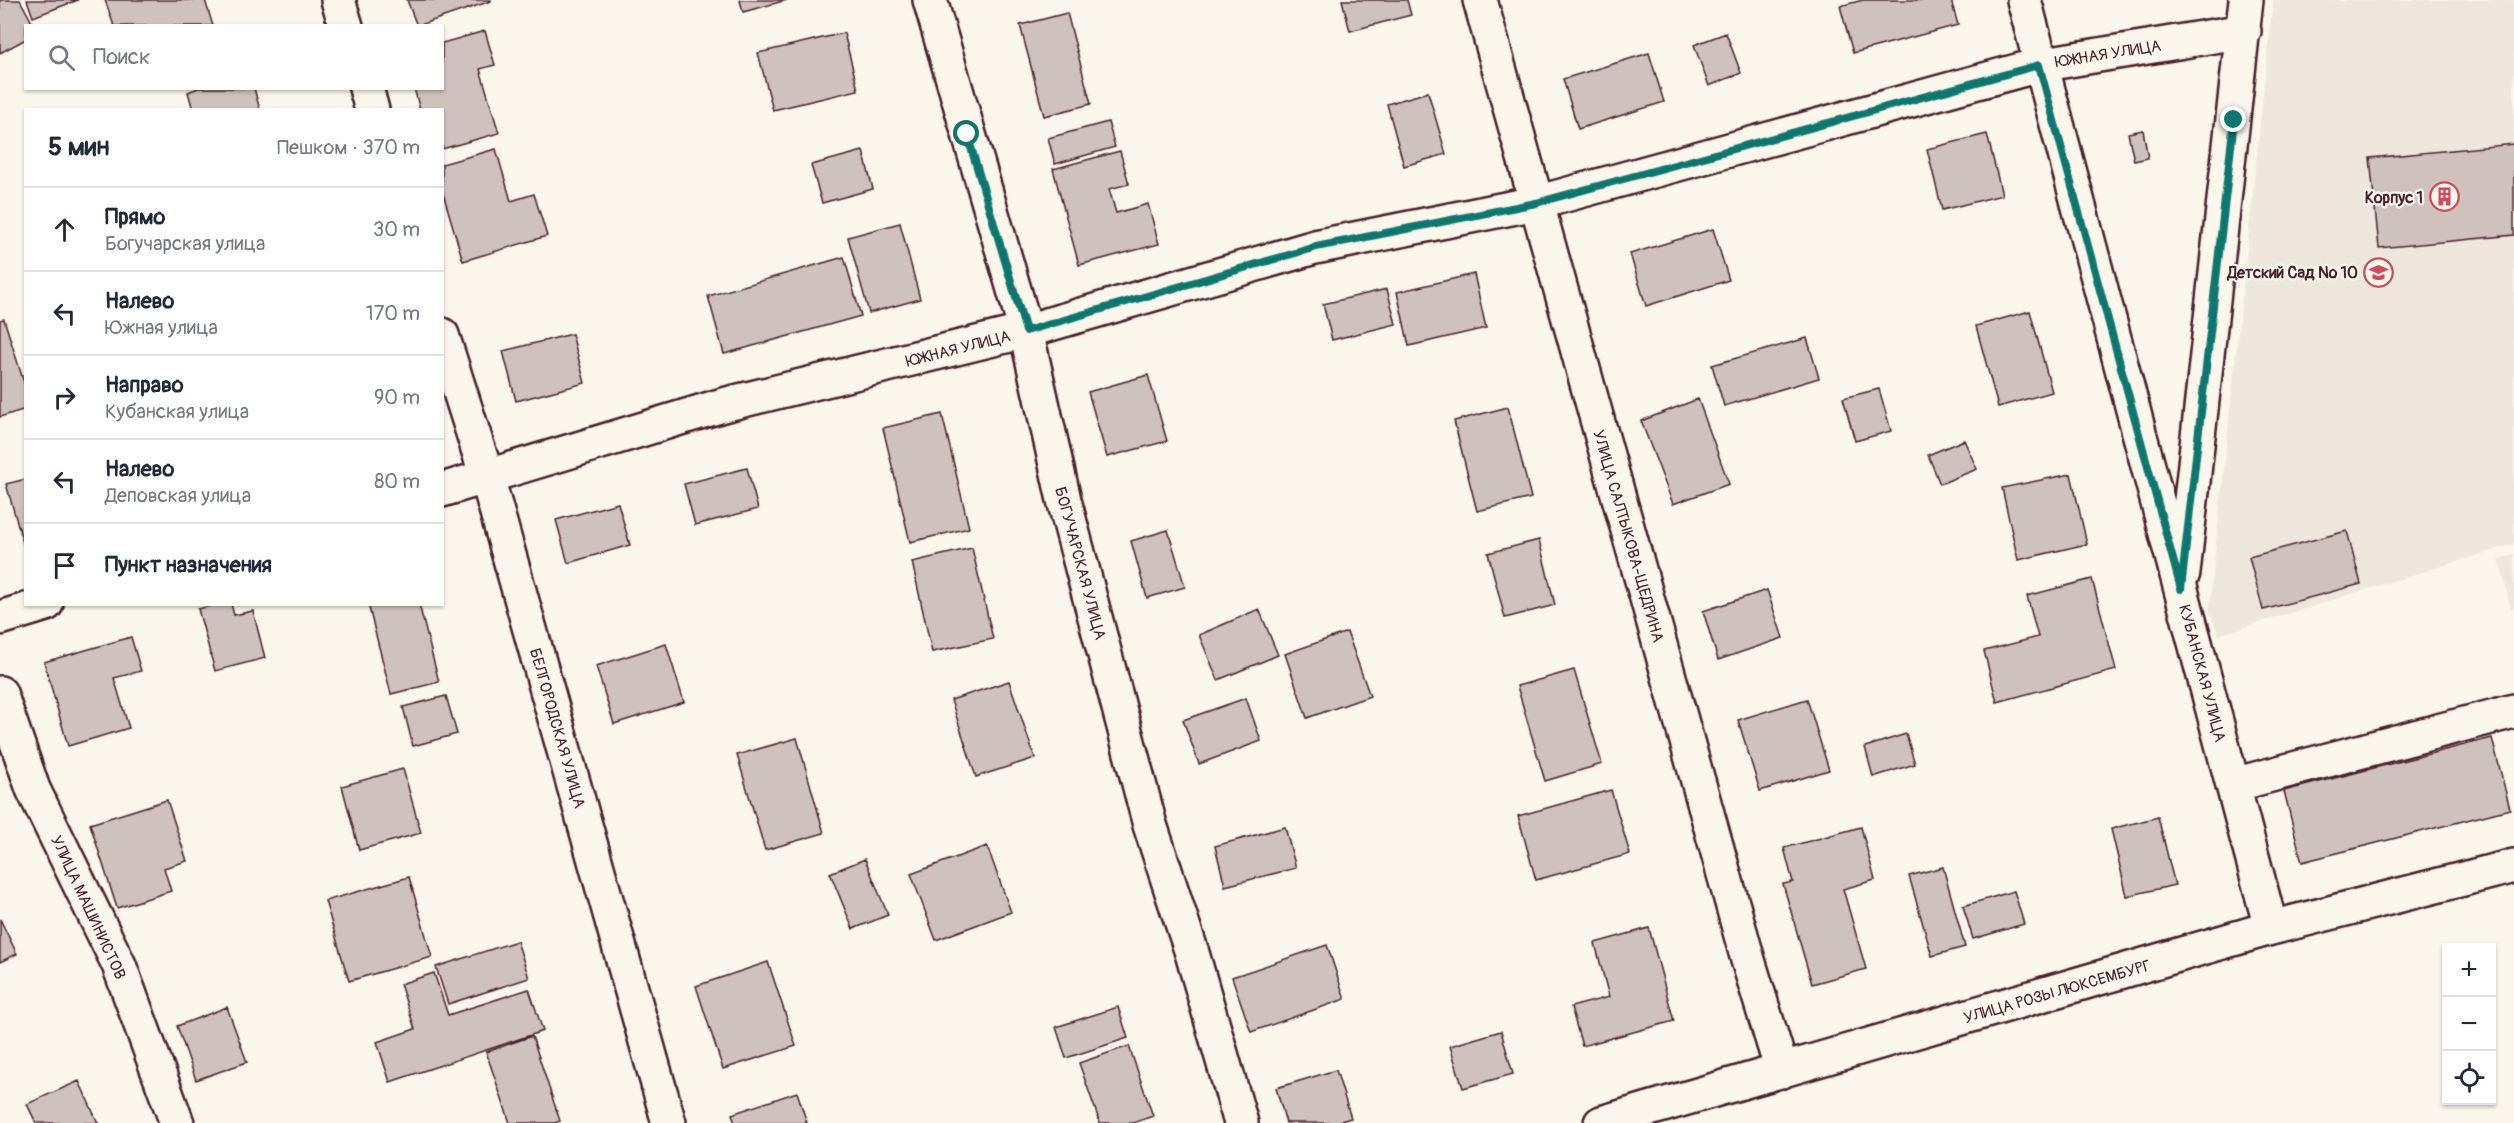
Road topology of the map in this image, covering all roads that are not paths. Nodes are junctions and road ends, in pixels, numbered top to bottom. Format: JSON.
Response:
{"nodes":[{"id":1,"x":338,"y":0,"type":"edge"},
{"id":2,"x":930,"y":0,"type":"edge"},
{"id":3,"x":1480,"y":0,"type":"edge"},
{"id":4,"x":2024,"y":0,"type":"edge"},
{"id":5,"x":2245,"y":15,"type":"edge"},
{"id":6,"x":345,"y":24,"type":"edge"},
{"id":7,"x":2039,"y":65,"type":"junction"},
{"id":8,"x":367,"y":90,"type":"edge"},
{"id":9,"x":371,"y":108,"type":"edge"},
{"id":10,"x":1536,"y":203,"type":"junction"},
{"id":11,"x":1026,"y":331,"type":"junction"},
{"id":12,"x":444,"y":341,"type":"edge"},
{"id":13,"x":487,"y":477,"type":"junction"},
{"id":14,"x":444,"y":489,"type":"edge"},
{"id":15,"x":2181,"y":589,"type":"junction"},
{"id":16,"x":39,"y":606,"type":"edge"},
{"id":17,"x":0,"y":618,"type":"edge"},
{"id":18,"x":0,"y":693,"type":"edge"},
{"id":19,"x":2514,"y":711,"type":"edge"},
{"id":20,"x":2233,"y":785,"type":"junction"},
{"id":21,"x":2514,"y":866,"type":"edge"},
{"id":22,"x":2271,"y":928,"type":"junction"},
{"id":23,"x":1782,"y":1071,"type":"junction"},
{"id":24,"x":177,"y":1123,"type":"edge"},
{"id":25,"x":669,"y":1123,"type":"edge"},
{"id":26,"x":1241,"y":1123,"type":"edge"},
{"id":27,"x":1601,"y":1123,"type":"edge"}],
"edges":[{"from":1,"to":6,"type":"street"},
{"from":2,"to":11,"type":"street","name":"БОГУЧАРСКАЯ УЛИЦА"},
{"from":3,"to":10,"type":"street","name":"УЛИЦА САЛТЫКОВА-ЩЕДРИНА"},
{"from":4,"to":7,"type":"street","name":"КУБАНСКАЯ УЛИЦА"},
{"from":5,"to":7,"type":"street","name":"ЮЖНАЯ УЛИЦА"},
{"from":5,"to":15,"type":"street"},
{"from":7,"to":10,"type":"street","name":"ЮЖНАЯ УЛИЦА"},
{"from":7,"to":15,"type":"street","name":"КУБАНСКАЯ УЛИЦА"},
{"from":8,"to":9,"type":"street"},
{"from":10,"to":11,"type":"street","name":"ЮЖНАЯ УЛИЦА"},
{"from":10,"to":23,"type":"street","name":"УЛИЦА САЛТЫКОВА-ЩЕДРИНА"},
{"from":11,"to":13,"type":"street","name":"ЮЖНАЯ УЛИЦА"},
{"from":11,"to":26,"type":"street","name":"БОГУЧАРСКАЯ УЛИЦА"},
{"from":12,"to":13,"type":"street","name":"БЕЛГОРОДСКАЯ УЛИЦА"},
{"from":13,"to":14,"type":"street","name":"ЮЖНАЯ УЛИЦА"},
{"from":13,"to":25,"type":"street","name":"БЕЛГОРОДСКАЯ УЛИЦА"},
{"from":15,"to":20,"type":"street","name":"КУБАНСКАЯ УЛИЦА"},
{"from":16,"to":17,"type":"street"},
{"from":18,"to":24,"type":"street","name":"УЛИЦА МАШИНИСТОВ"},
{"from":19,"to":20,"type":"street"},
{"from":20,"to":22,"type":"street","name":"КУБАНСКАЯ УЛИЦА"},
{"from":21,"to":22,"type":"street","name":"УЛИЦА РОЗЫ ЛЮКСЕМБУРГ"},
{"from":22,"to":23,"type":"street","name":"УЛИЦА РОЗЫ ЛЮКСЕМБУРГ"},
{"from":23,"to":27,"type":"street","name":"УЛИЦА РОЗЫ ЛЮКСЕМБУРГ"}]}
